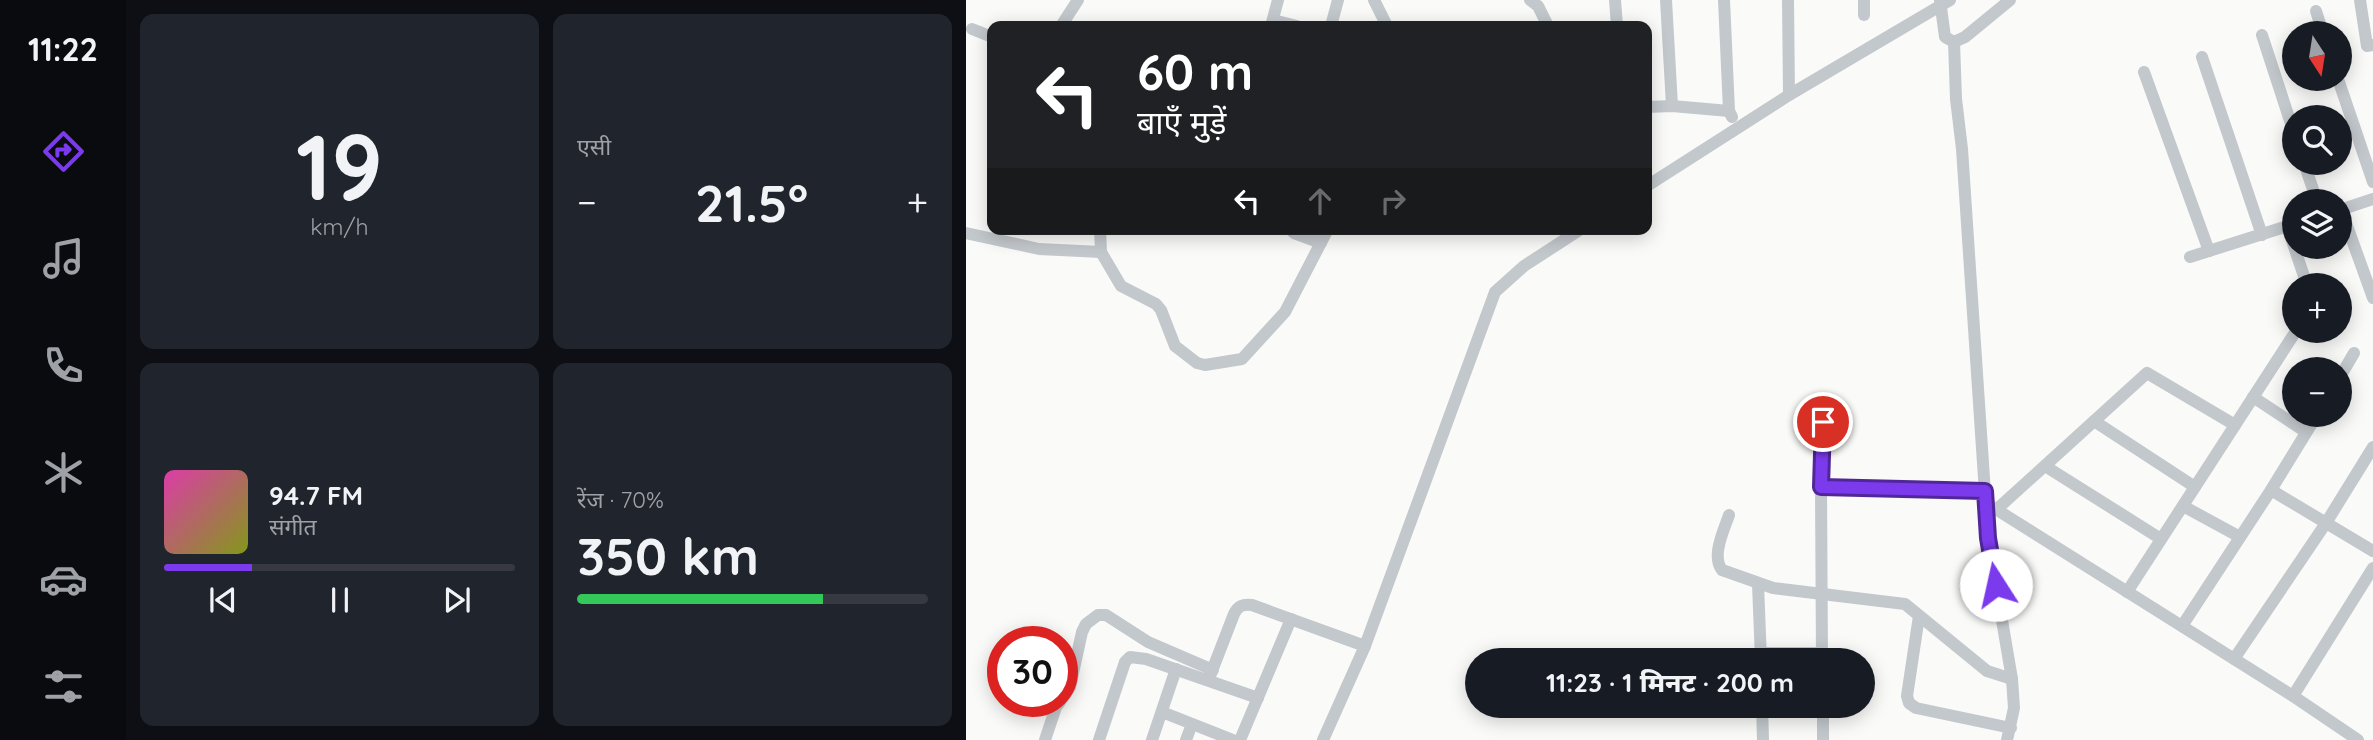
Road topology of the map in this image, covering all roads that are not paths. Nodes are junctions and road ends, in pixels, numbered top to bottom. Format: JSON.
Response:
{"nodes":[{"id":1,"x":1078,"y":0,"type":"edge"},
{"id":2,"x":1278,"y":0,"type":"edge"},
{"id":3,"x":1338,"y":0,"type":"edge"},
{"id":4,"x":1374,"y":0,"type":"edge"},
{"id":5,"x":1530,"y":0,"type":"edge"},
{"id":6,"x":1615,"y":0,"type":"edge"},
{"id":7,"x":1666,"y":0,"type":"edge"},
{"id":8,"x":1724,"y":0,"type":"edge"},
{"id":9,"x":1788,"y":0,"type":"edge"},
{"id":10,"x":1864,"y":0,"type":"edge"},
{"id":11,"x":2010,"y":0,"type":"edge"},
{"id":12,"x":2360,"y":0,"type":"edge"},
{"id":13,"x":1943,"y":1,"type":"edge"},
{"id":14,"x":2316,"y":11,"type":"dead end"},
{"id":15,"x":1864,"y":15,"type":"dead end"},
{"id":16,"x":1064,"y":21,"type":"edge"},
{"id":17,"x":1273,"y":21,"type":"edge"},
{"id":18,"x":1332,"y":21,"type":"edge"},
{"id":19,"x":1384,"y":21,"type":"edge"},
{"id":20,"x":1546,"y":21,"type":"edge"},
{"id":21,"x":1617,"y":21,"type":"edge"},
{"id":22,"x":2319,"y":21,"type":"edge"},
{"id":23,"x":972,"y":29,"type":"dead end"},
{"id":24,"x":987,"y":35,"type":"edge"},
{"id":25,"x":2262,"y":35,"type":"dead end"},
{"id":26,"x":1950,"y":40,"type":"junction"},
{"id":27,"x":2373,"y":45,"type":"edge"},
{"id":28,"x":2202,"y":57,"type":"dead end"},
{"id":29,"x":2144,"y":72,"type":"dead end"},
{"id":30,"x":2343,"y":91,"type":"edge"},
{"id":31,"x":1789,"y":95,"type":"junction"},
{"id":32,"x":2285,"y":105,"type":"edge"},
{"id":33,"x":1672,"y":106,"type":"junction"},
{"id":34,"x":1652,"y":107,"type":"edge"},
{"id":35,"x":1729,"y":111,"type":"junction"},
{"id":36,"x":1738,"y":126,"type":"junction"},
{"id":37,"x":2373,"y":182,"type":"edge"},
{"id":38,"x":1652,"y":183,"type":"edge"},
{"id":39,"x":2373,"y":199,"type":"edge"},
{"id":40,"x":2352,"y":206,"type":"edge"},
{"id":41,"x":2282,"y":228,"type":"edge"},
{"id":42,"x":966,"y":233,"type":"edge"},
{"id":43,"x":2262,"y":234,"type":"junction"},
{"id":44,"x":1100,"y":235,"type":"edge"},
{"id":45,"x":1299,"y":235,"type":"edge"},
{"id":46,"x":1325,"y":235,"type":"edge"},
{"id":47,"x":1572,"y":235,"type":"edge"},
{"id":48,"x":2352,"y":240,"type":"edge"},
{"id":49,"x":1321,"y":243,"type":"junction"},
{"id":50,"x":2209,"y":251,"type":"junction"},
{"id":51,"x":1101,"y":253,"type":"junction"},
{"id":52,"x":2190,"y":257,"type":"dead end"},
{"id":53,"x":2373,"y":298,"type":"edge"},
{"id":54,"x":2288,"y":343,"type":"edge"},
{"id":55,"x":2354,"y":353,"type":"dead end"},
{"id":56,"x":2352,"y":357,"type":"edge"},
{"id":57,"x":2253,"y":397,"type":"junction"},
{"id":58,"x":1824,"y":400,"type":"dead end"},
{"id":59,"x":2094,"y":421,"type":"junction"},
{"id":60,"x":2235,"y":425,"type":"junction"},
{"id":61,"x":2309,"y":427,"type":"edge"},
{"id":62,"x":2306,"y":432,"type":"junction"},
{"id":63,"x":2373,"y":447,"type":"edge"},
{"id":64,"x":2045,"y":466,"type":"junction"},
{"id":65,"x":1821,"y":487,"type":"junction"},
{"id":66,"x":2195,"y":487,"type":"junction"},
{"id":67,"x":2271,"y":490,"type":"junction"},
{"id":68,"x":1989,"y":501,"type":"junction"},
{"id":69,"x":2183,"y":506,"type":"junction"},
{"id":70,"x":1729,"y":515,"type":"dead end"},
{"id":71,"x":2326,"y":523,"type":"junction"},
{"id":72,"x":2240,"y":537,"type":"junction"},
{"id":73,"x":2161,"y":539,"type":"junction"},
{"id":74,"x":2373,"y":551,"type":"edge"},
{"id":75,"x":2373,"y":568,"type":"edge"},
{"id":76,"x":1758,"y":584,"type":"junction"},
{"id":77,"x":2127,"y":592,"type":"junction"},
{"id":78,"x":1823,"y":594,"type":"junction"},
{"id":79,"x":1919,"y":617,"type":"junction"},
{"id":80,"x":1290,"y":619,"type":"junction"},
{"id":81,"x":2182,"y":626,"type":"junction"},
{"id":82,"x":1365,"y":646,"type":"junction"},
{"id":83,"x":1761,"y":648,"type":"edge"},
{"id":84,"x":1822,"y":648,"type":"edge"},
{"id":85,"x":1078,"y":650,"type":"edge"},
{"id":86,"x":2234,"y":659,"type":"junction"},
{"id":87,"x":1177,"y":669,"type":"junction"},
{"id":88,"x":1211,"y":675,"type":"junction"},
{"id":89,"x":2012,"y":678,"type":"junction"},
{"id":90,"x":2293,"y":696,"type":"junction"},
{"id":91,"x":1258,"y":698,"type":"junction"},
{"id":92,"x":1162,"y":712,"type":"junction"},
{"id":93,"x":1053,"y":717,"type":"edge"},
{"id":94,"x":1762,"y":718,"type":"edge"},
{"id":95,"x":1823,"y":718,"type":"edge"},
{"id":96,"x":1192,"y":724,"type":"junction"},
{"id":97,"x":2009,"y":734,"type":"edge"},
{"id":98,"x":1045,"y":740,"type":"edge"},
{"id":99,"x":1099,"y":740,"type":"edge"},
{"id":100,"x":1152,"y":740,"type":"edge"},
{"id":101,"x":1186,"y":740,"type":"edge"},
{"id":102,"x":1233,"y":740,"type":"edge"},
{"id":103,"x":1240,"y":740,"type":"edge"},
{"id":104,"x":1323,"y":740,"type":"edge"},
{"id":105,"x":1763,"y":740,"type":"edge"},
{"id":106,"x":1823,"y":740,"type":"edge"},
{"id":107,"x":2358,"y":740,"type":"edge"}],
"edges":[{"from":1,"to":16,"type":"street"},
{"from":2,"to":17,"type":"street"},
{"from":3,"to":18,"type":"street"},
{"from":4,"to":19,"type":"street"},
{"from":5,"to":20,"type":"street"},
{"from":6,"to":21,"type":"street"},
{"from":7,"to":33,"type":"street"},
{"from":8,"to":35,"type":"street"},
{"from":9,"to":31,"type":"street"},
{"from":10,"to":15,"type":"street"},
{"from":11,"to":26,"type":"street"},
{"from":12,"to":27,"type":"street"},
{"from":13,"to":26,"type":"street"},
{"from":13,"to":31,"type":"street"},
{"from":14,"to":22,"type":"street"},
{"from":23,"to":24,"type":"street"},
{"from":25,"to":32,"type":"street"},
{"from":26,"to":68,"type":"street"},
{"from":28,"to":43,"type":"street"},
{"from":29,"to":50,"type":"street"},
{"from":30,"to":37,"type":"street"},
{"from":31,"to":36,"type":"street"},
{"from":33,"to":34,"type":"street"},
{"from":33,"to":35,"type":"street"},
{"from":35,"to":36,"type":"street"},
{"from":36,"to":38,"type":"street"},
{"from":39,"to":40,"type":"street"},
{"from":41,"to":43,"type":"street"},
{"from":42,"to":51,"type":"street"},
{"from":43,"to":50,"type":"street"},
{"from":44,"to":51,"type":"street"},
{"from":45,"to":49,"type":"street"},
{"from":46,"to":49,"type":"street"},
{"from":47,"to":82,"type":"street"},
{"from":48,"to":53,"type":"street"},
{"from":49,"to":51,"type":"street"},
{"from":50,"to":52,"type":"street"},
{"from":54,"to":57,"type":"street"},
{"from":55,"to":56,"type":"street"},
{"from":57,"to":60,"type":"street"},
{"from":57,"to":62,"type":"street"},
{"from":58,"to":65,"type":"street"},
{"from":59,"to":60,"type":"street"},
{"from":59,"to":64,"type":"street"},
{"from":59,"to":66,"type":"street"},
{"from":60,"to":66,"type":"street"},
{"from":61,"to":62,"type":"street"},
{"from":62,"to":67,"type":"street"},
{"from":63,"to":71,"type":"street"},
{"from":64,"to":68,"type":"street"},
{"from":64,"to":73,"type":"street"},
{"from":65,"to":68,"type":"street"},
{"from":65,"to":78,"type":"street"},
{"from":66,"to":69,"type":"street"},
{"from":67,"to":71,"type":"street"},
{"from":67,"to":72,"type":"street"},
{"from":68,"to":77,"type":"street"},
{"from":68,"to":89,"type":"street"},
{"from":69,"to":72,"type":"street"},
{"from":69,"to":73,"type":"street"},
{"from":70,"to":76,"type":"street"},
{"from":71,"to":74,"type":"street"},
{"from":71,"to":86,"type":"street"},
{"from":72,"to":81,"type":"street"},
{"from":73,"to":77,"type":"street"},
{"from":75,"to":90,"type":"street"},
{"from":76,"to":78,"type":"street"},
{"from":76,"to":83,"type":"street"},
{"from":77,"to":81,"type":"street"},
{"from":78,"to":79,"type":"street"},
{"from":78,"to":84,"type":"street"},
{"from":79,"to":89,"type":"street"},
{"from":79,"to":97,"type":"street"},
{"from":80,"to":82,"type":"street"},
{"from":80,"to":88,"type":"street"},
{"from":80,"to":91,"type":"street"},
{"from":81,"to":86,"type":"street"},
{"from":82,"to":104,"type":"street"},
{"from":85,"to":88,"type":"street"},
{"from":86,"to":90,"type":"street"},
{"from":87,"to":88,"type":"street"},
{"from":87,"to":92,"type":"street"},
{"from":87,"to":99,"type":"street"},
{"from":88,"to":91,"type":"street"},
{"from":89,"to":97,"type":"street"},
{"from":90,"to":107,"type":"street"},
{"from":91,"to":103,"type":"street"},
{"from":92,"to":96,"type":"street"},
{"from":92,"to":100,"type":"street"},
{"from":93,"to":98,"type":"street"},
{"from":94,"to":105,"type":"street"},
{"from":95,"to":106,"type":"street"},
{"from":96,"to":101,"type":"street"},
{"from":96,"to":102,"type":"street"}]}
